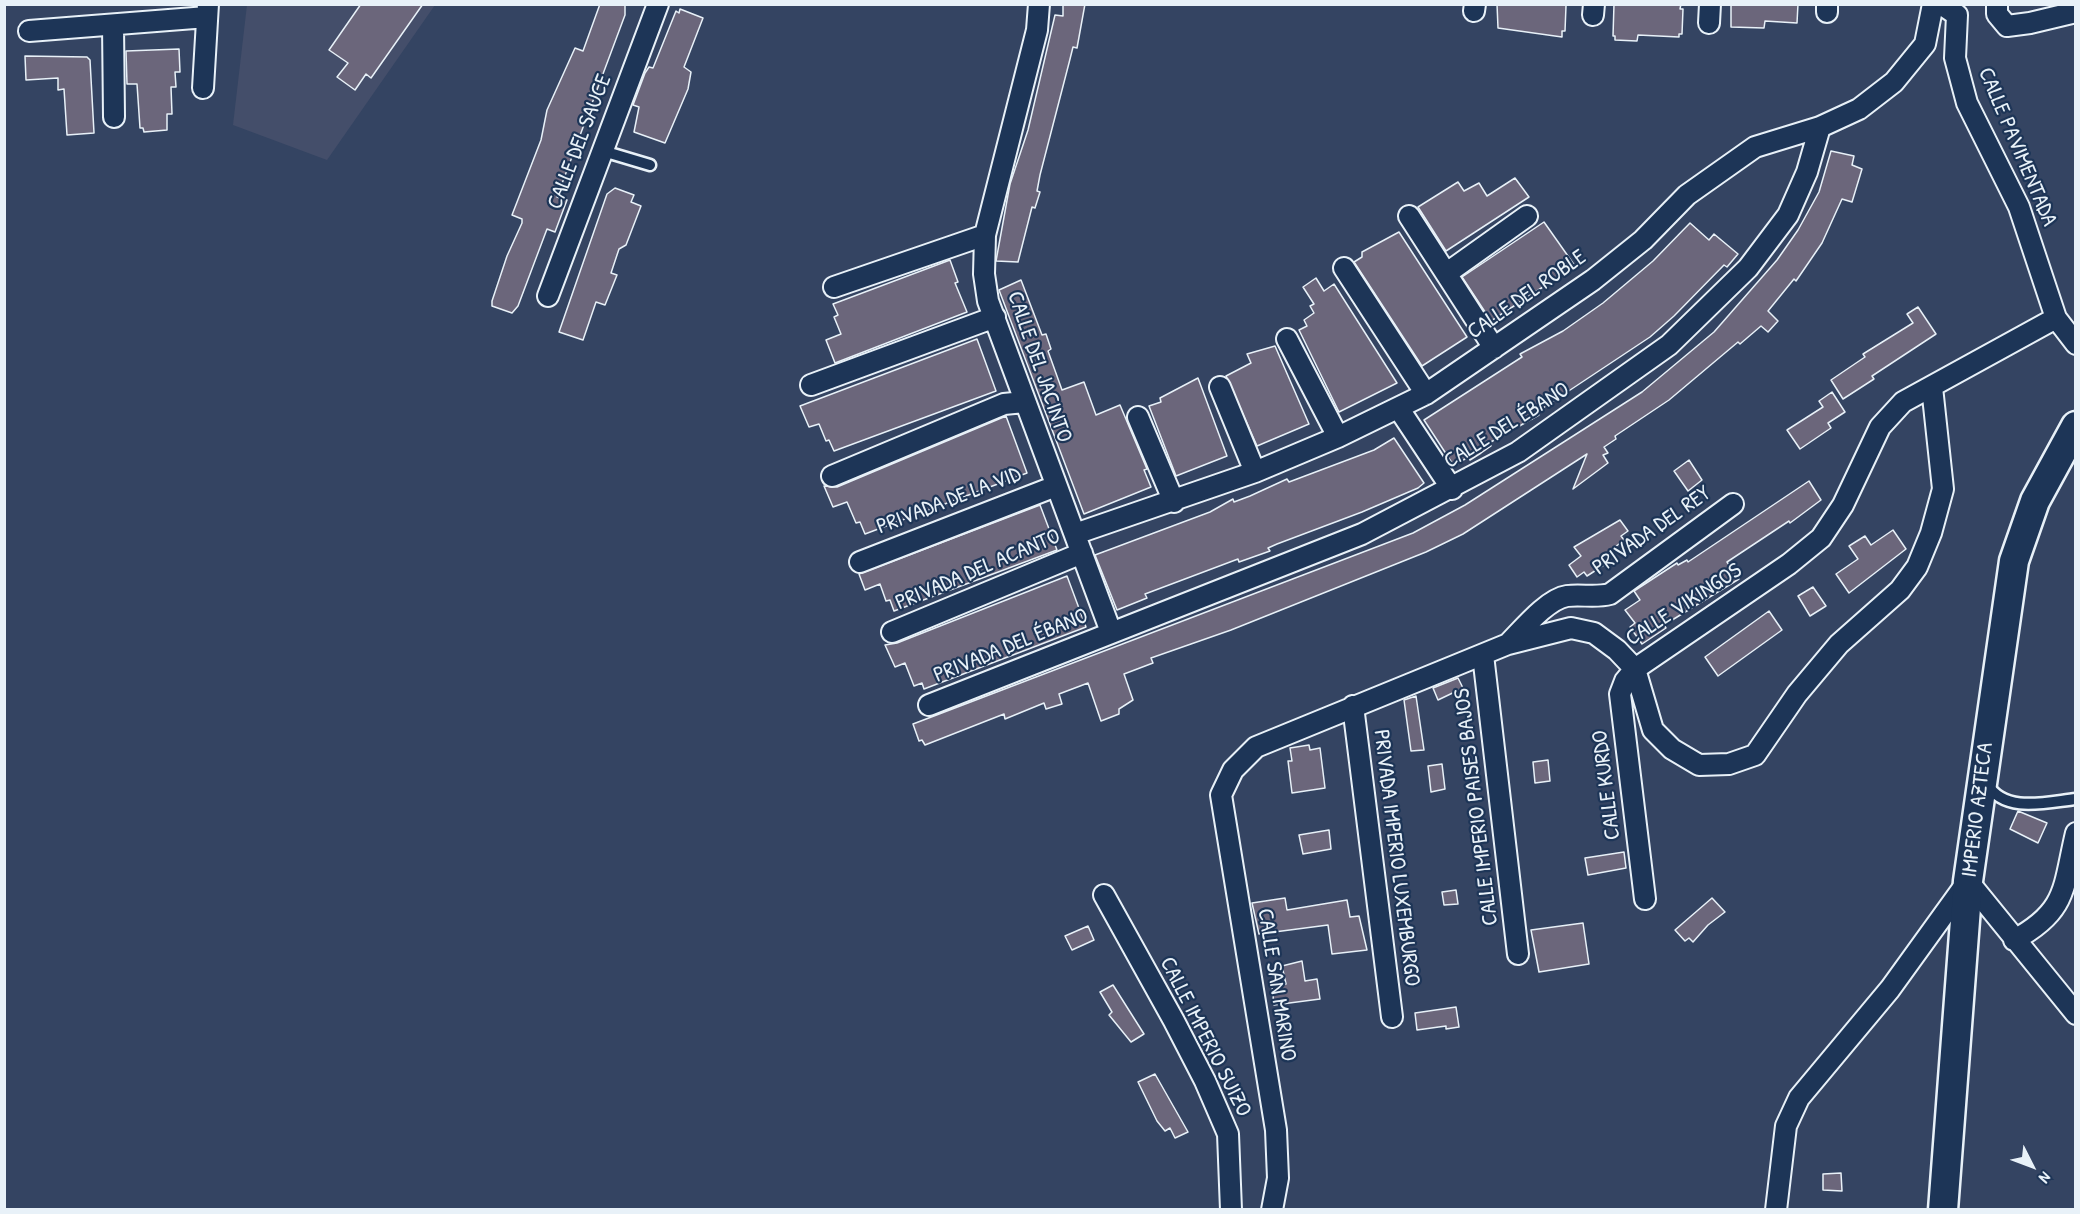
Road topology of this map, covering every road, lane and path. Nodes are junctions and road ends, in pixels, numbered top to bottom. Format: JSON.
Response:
{"nodes":[{"id":1,"x":658,"y":4,"type":"edge"},
{"id":2,"x":1039,"y":4,"type":"edge"},
{"id":3,"x":1933,"y":4,"type":"edge"},
{"id":4,"x":1941,"y":4,"type":"edge"},
{"id":5,"x":1997,"y":4,"type":"edge"},
{"id":6,"x":207,"y":10,"type":"edge"},
{"id":7,"x":1958,"y":10,"type":"edge"},
{"id":8,"x":2076,"y":12,"type":"edge"},
{"id":9,"x":112,"y":25,"type":"junction"},
{"id":10,"x":29,"y":31,"type":"dead end"},
{"id":11,"x":203,"y":88,"type":"dead end"},
{"id":12,"x":114,"y":117,"type":"dead end"},
{"id":13,"x":1820,"y":127,"type":"junction"},
{"id":14,"x":603,"y":151,"type":"junction"},
{"id":15,"x":650,"y":165,"type":"dead end"},
{"id":16,"x":1409,"y":216,"type":"dead end"},
{"id":17,"x":1527,"y":216,"type":"dead end"},
{"id":18,"x":986,"y":235,"type":"junction"},
{"id":19,"x":1344,"y":268,"type":"dead end"},
{"id":20,"x":1447,"y":273,"type":"junction"},
{"id":21,"x":834,"y":288,"type":"dead end"},
{"id":22,"x":548,"y":296,"type":"dead end"},
{"id":23,"x":994,"y":317,"type":"junction"},
{"id":24,"x":2056,"y":318,"type":"junction"},
{"id":25,"x":1287,"y":339,"type":"dead end"},
{"id":26,"x":2076,"y":344,"type":"edge"},
{"id":27,"x":1494,"y":348,"type":"junction"},
{"id":28,"x":811,"y":385,"type":"dead end"},
{"id":29,"x":1220,"y":387,"type":"dead end"},
{"id":30,"x":1932,"y":387,"type":"junction"},
{"id":31,"x":1426,"y":394,"type":"junction"},
{"id":32,"x":1024,"y":402,"type":"junction"},
{"id":33,"x":1399,"y":408,"type":"junction"},
{"id":34,"x":1138,"y":417,"type":"dead end"},
{"id":35,"x":2076,"y":426,"type":"edge"},
{"id":36,"x":1338,"y":437,"type":"junction"},
{"id":37,"x":1255,"y":472,"type":"junction"},
{"id":38,"x":832,"y":476,"type":"dead end"},
{"id":39,"x":1056,"y":486,"type":"junction"},
{"id":40,"x":1452,"y":489,"type":"junction"},
{"id":41,"x":1174,"y":502,"type":"junction"},
{"id":42,"x":1733,"y":504,"type":"dead end"},
{"id":43,"x":1075,"y":534,"type":"junction"},
{"id":44,"x":1082,"y":553,"type":"junction"},
{"id":45,"x":860,"y":562,"type":"dead end"},
{"id":46,"x":892,"y":632,"type":"dead end"},
{"id":47,"x":1111,"y":632,"type":"junction"},
{"id":48,"x":1508,"y":644,"type":"junction"},
{"id":49,"x":1483,"y":655,"type":"junction"},
{"id":50,"x":1635,"y":669,"type":"junction"},
{"id":51,"x":929,"y":705,"type":"dead end"},
{"id":52,"x":1353,"y":706,"type":"junction"},
{"id":53,"x":1233,"y":770,"type":"joint"},
{"id":54,"x":1982,"y":776,"type":"junction"},
{"id":55,"x":2076,"y":799,"type":"edge"},
{"id":56,"x":2076,"y":833,"type":"edge"},
{"id":57,"x":1968,"y":881,"type":"junction"},
{"id":58,"x":1104,"y":895,"type":"dead end"},
{"id":59,"x":1645,"y":898,"type":"dead end"},
{"id":60,"x":2014,"y":940,"type":"junction"},
{"id":61,"x":1518,"y":954,"type":"dead end"},
{"id":62,"x":2076,"y":1014,"type":"edge"},
{"id":63,"x":1392,"y":1017,"type":"dead end"},
{"id":64,"x":1231,"y":1209,"type":"edge"},
{"id":65,"x":1272,"y":1209,"type":"edge"},
{"id":66,"x":1776,"y":1209,"type":"edge"},
{"id":67,"x":1943,"y":1209,"type":"edge"}],
"edges":[{"from":1,"to":14,"type":"street","name":"CALLE DEL SAUCE"},
{"from":2,"to":18,"type":"street","name":"CALLE DEL JACINTO"},
{"from":3,"to":13,"type":"street","name":"CALLE DEL ROBLE"},
{"from":4,"to":7,"type":"street","name":"CALLE PAVIMENTADA"},
{"from":5,"to":8,"type":"street"},
{"from":6,"to":9,"type":"street"},
{"from":6,"to":11,"type":"street"},
{"from":7,"to":24,"type":"street","name":"CALLE PAVIMENTADA"},
{"from":9,"to":10,"type":"street"},
{"from":9,"to":12,"type":"street"},
{"from":13,"to":27,"type":"street","name":"CALLE DEL ROBLE"},
{"from":13,"to":40,"type":"street","name":"CALLE DEL ÉBANO"},
{"from":14,"to":15,"type":"lane"},
{"from":14,"to":22,"type":"street","name":"CALLE DEL SAUCE"},
{"from":16,"to":20,"type":"street"},
{"from":17,"to":20,"type":"street"},
{"from":18,"to":21,"type":"street"},
{"from":18,"to":23,"type":"street","name":"CALLE DEL JACINTO"},
{"from":19,"to":31,"type":"street"},
{"from":20,"to":27,"type":"street"},
{"from":23,"to":28,"type":"street"},
{"from":23,"to":32,"type":"street","name":"CALLE DEL JACINTO"},
{"from":24,"to":26,"type":"street","name":"CALLE PAVIMENTADA"},
{"from":24,"to":30,"type":"street","name":"CALLE VIKINGOS"},
{"from":25,"to":36,"type":"street"},
{"from":27,"to":31,"type":"street","name":"CALLE DEL ROBLE"},
{"from":29,"to":37,"type":"street"},
{"from":30,"to":50,"type":"street","name":"CALLE VIKINGOS"},
{"from":30,"to":50,"type":"street"},
{"from":31,"to":33,"type":"street","name":"CALLE DEL ROBLE"},
{"from":32,"to":38,"type":"street"},
{"from":32,"to":39,"type":"street","name":"CALLE DEL JACINTO"},
{"from":33,"to":36,"type":"street","name":"CALLE DEL ROBLE"},
{"from":33,"to":40,"type":"street"},
{"from":34,"to":41,"type":"street"},
{"from":35,"to":54,"type":"street","name":"IMPERIO AZTECA"},
{"from":36,"to":37,"type":"street","name":"CALLE DEL ROBLE"},
{"from":37,"to":41,"type":"street","name":"CALLE DEL ROBLE"},
{"from":39,"to":43,"type":"street","name":"CALLE DEL JACINTO"},
{"from":39,"to":45,"type":"street","name":"PRIVADA DE LA VID"},
{"from":40,"to":47,"type":"street","name":"CALLE DEL ÉBANO"},
{"from":41,"to":43,"type":"street","name":"CALLE DEL ROBLE"},
{"from":42,"to":48,"type":"street","name":"PRIVADA DEL REY"},
{"from":43,"to":44,"type":"street","name":"CALLE DEL JACINTO"},
{"from":44,"to":46,"type":"street","name":"PRIVADA DEL ACANTO"},
{"from":44,"to":47,"type":"street","name":"CALLE DEL JACINTO"},
{"from":47,"to":51,"type":"street","name":"PRIVADA DEL ÉBANO"},
{"from":48,"to":49,"type":"street","name":"CALLE VIKINGOS"},
{"from":48,"to":50,"type":"street","name":"CALLE VIKINGOS"},
{"from":49,"to":52,"type":"street","name":"CALLE VIKINGOS"},
{"from":49,"to":61,"type":"street","name":"CALLE IMPERIO PAISES BAJOS"},
{"from":50,"to":59,"type":"street","name":"CALLE KURDO"},
{"from":52,"to":53,"type":"street","name":"CALLE VIKINGOS"},
{"from":52,"to":63,"type":"street","name":"PRIVADA IMPERIO LUXEMBURGO"},
{"from":53,"to":65,"type":"street","name":"CALLE SAN MARINO"},
{"from":54,"to":55,"type":"lane"},
{"from":54,"to":57,"type":"street","name":"IMPERIO AZTECA"},
{"from":56,"to":60,"type":"street"},
{"from":57,"to":60,"type":"street"},
{"from":57,"to":66,"type":"street"},
{"from":57,"to":67,"type":"street","name":"IMPERIO AZTECA"},
{"from":58,"to":64,"type":"street","name":"CALLE IMPERIO SUIZO"},
{"from":60,"to":62,"type":"street"}]}
